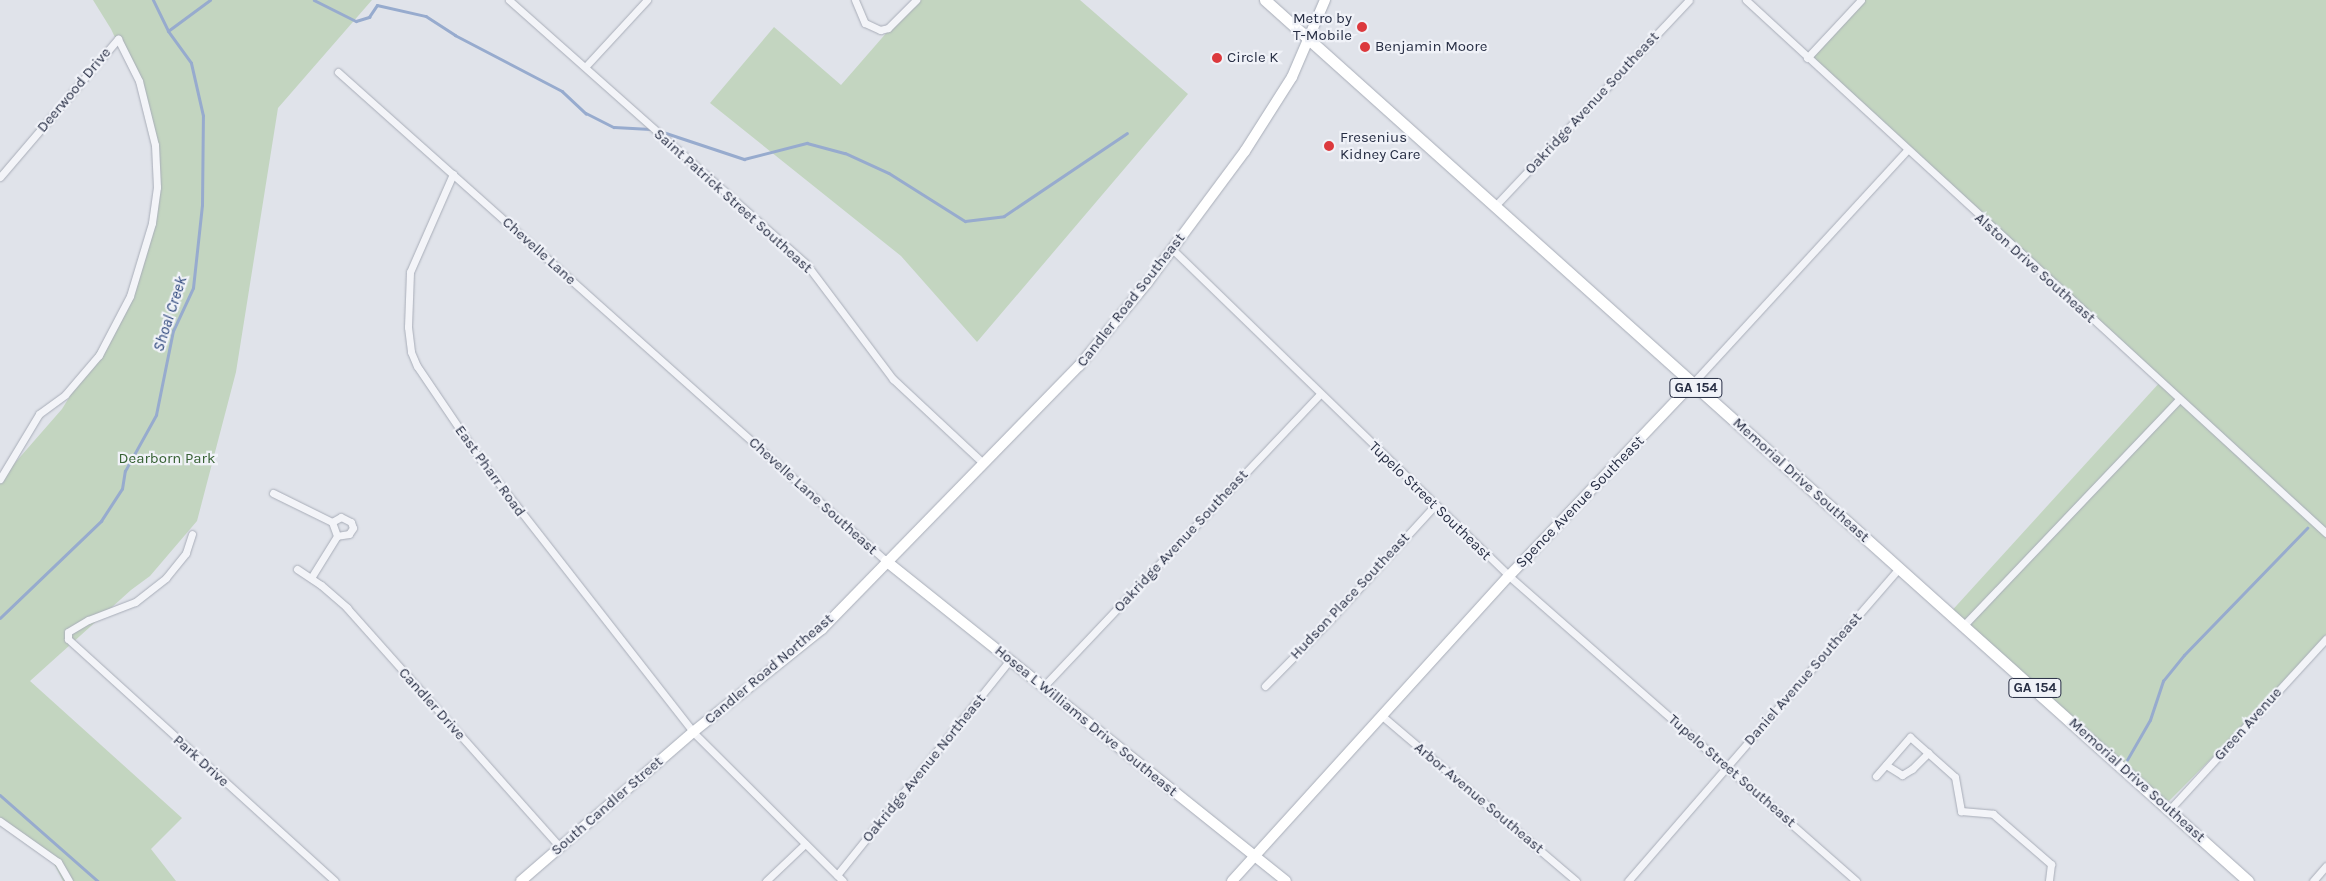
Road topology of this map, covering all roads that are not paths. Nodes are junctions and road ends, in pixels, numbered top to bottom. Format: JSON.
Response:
{"nodes":[{"id":1,"x":508,"y":0,"type":"edge"},
{"id":2,"x":646,"y":0,"type":"edge"},
{"id":3,"x":855,"y":0,"type":"edge"},
{"id":4,"x":916,"y":0,"type":"edge"},
{"id":5,"x":1265,"y":0,"type":"edge"},
{"id":6,"x":1325,"y":0,"type":"edge"},
{"id":7,"x":1689,"y":0,"type":"edge"},
{"id":8,"x":1746,"y":0,"type":"edge"},
{"id":9,"x":1860,"y":0,"type":"edge"},
{"id":10,"x":1310,"y":39,"type":"junction"},
{"id":11,"x":1807,"y":58,"type":"junction"},
{"id":12,"x":586,"y":66,"type":"junction"},
{"id":13,"x":338,"y":72,"type":"dead end"},
{"id":14,"x":1907,"y":150,"type":"junction"},
{"id":15,"x":453,"y":174,"type":"junction"},
{"id":16,"x":0,"y":177,"type":"edge"},
{"id":17,"x":1494,"y":207,"type":"junction"},
{"id":18,"x":1172,"y":249,"type":"junction"},
{"id":19,"x":1692,"y":384,"type":"junction"},
{"id":20,"x":1319,"y":394,"type":"junction"},
{"id":21,"x":2179,"y":399,"type":"junction"},
{"id":22,"x":740,"y":431,"type":"joint"},
{"id":23,"x":982,"y":462,"type":"junction"},
{"id":24,"x":0,"y":479,"type":"edge"},
{"id":25,"x":273,"y":493,"type":"dead end"},
{"id":26,"x":1435,"y":505,"type":"junction"},
{"id":27,"x":332,"y":522,"type":"junction"},
{"id":28,"x":2326,"y":532,"type":"edge"},
{"id":29,"x":192,"y":534,"type":"dead end"},
{"id":30,"x":337,"y":536,"type":"junction"},
{"id":31,"x":886,"y":561,"type":"junction"},
{"id":32,"x":1899,"y":568,"type":"junction"},
{"id":33,"x":297,"y":569,"type":"dead end"},
{"id":34,"x":1509,"y":576,"type":"junction"},
{"id":35,"x":311,"y":578,"type":"junction"},
{"id":36,"x":1964,"y":625,"type":"junction"},
{"id":37,"x":2326,"y":639,"type":"edge"},
{"id":38,"x":1010,"y":660,"type":"junction"},
{"id":39,"x":1265,"y":686,"type":"dead end"},
{"id":40,"x":1044,"y":687,"type":"junction"},
{"id":41,"x":1381,"y":716,"type":"junction"},
{"id":42,"x":693,"y":732,"type":"junction"},
{"id":43,"x":1928,"y":753,"type":"junction"},
{"id":44,"x":1886,"y":765,"type":"junction"},
{"id":45,"x":1728,"y":767,"type":"junction"},
{"id":46,"x":1876,"y":776,"type":"dead end"},
{"id":47,"x":2170,"y":809,"type":"junction"},
{"id":48,"x":0,"y":821,"type":"edge"},
{"id":49,"x":805,"y":844,"type":"junction"},
{"id":50,"x":560,"y":846,"type":"junction"},
{"id":51,"x":1255,"y":856,"type":"junction"},
{"id":52,"x":2326,"y":866,"type":"edge"},
{"id":53,"x":840,"y":878,"type":"edge"},
{"id":54,"x":68,"y":881,"type":"edge"},
{"id":55,"x":335,"y":881,"type":"edge"},
{"id":56,"x":521,"y":881,"type":"edge"},
{"id":57,"x":766,"y":881,"type":"edge"},
{"id":58,"x":1232,"y":881,"type":"edge"},
{"id":59,"x":1286,"y":881,"type":"edge"},
{"id":60,"x":1576,"y":881,"type":"edge"},
{"id":61,"x":1628,"y":881,"type":"edge"},
{"id":62,"x":1856,"y":881,"type":"edge"},
{"id":63,"x":2049,"y":881,"type":"edge"},
{"id":64,"x":2248,"y":881,"type":"edge"},
{"id":65,"x":2313,"y":881,"type":"edge"}],
"edges":[{"from":1,"to":12,"type":"street","name":"Saint Patrick Street Southeast"},
{"from":2,"to":12,"type":"street"},
{"from":3,"to":4,"type":"street"},
{"from":5,"to":10,"type":"main road","name":"Memorial Drive Southeast","number":"GA 154"},
{"from":6,"to":10,"type":"main road","name":"Candler Road Southeast"},
{"from":7,"to":17,"type":"street","name":"Oakridge Avenue Southeast"},
{"from":8,"to":11,"type":"street","name":"Alston Drive Southeast"},
{"from":9,"to":11,"type":"street"},
{"from":10,"to":17,"type":"main road","name":"Memorial Drive Southeast","number":"GA 154"},
{"from":10,"to":18,"type":"main road","name":"Candler Road Southeast"},
{"from":11,"to":14,"type":"street","name":"Alston Drive Southeast"},
{"from":12,"to":23,"type":"street","name":"Saint Patrick Street Southeast"},
{"from":13,"to":15,"type":"street","name":"Chevelle Lane"},
{"from":14,"to":19,"type":"street","name":"Spence Avenue Southeast"},
{"from":14,"to":21,"type":"street","name":"Alston Drive Southeast"},
{"from":15,"to":22,"type":"street","name":"Chevelle Lane"},
{"from":15,"to":42,"type":"street","name":"East Pharr Road"},
{"from":16,"to":24,"type":"street","name":"Deerwood Drive"},
{"from":17,"to":19,"type":"main road","name":"Memorial Drive Southeast","number":"GA 154"},
{"from":18,"to":20,"type":"street","name":"Tupelo Street Southeast"},
{"from":18,"to":23,"type":"main road","name":"Candler Road Southeast"},
{"from":19,"to":32,"type":"main road","name":"Memorial Drive Southeast","number":"GA 154"},
{"from":19,"to":34,"type":"main road","name":"Spence Avenue Southeast"},
{"from":20,"to":26,"type":"street","name":"Tupelo Street Southeast"},
{"from":20,"to":40,"type":"street","name":"Oakridge Avenue Southeast"},
{"from":21,"to":28,"type":"street","name":"Alston Drive Southeast"},
{"from":21,"to":36,"type":"street"},
{"from":22,"to":31,"type":"street","name":"Chevelle Lane Southeast"},
{"from":23,"to":31,"type":"main road","name":"Candler Road Southeast"},
{"from":25,"to":27,"type":"street"},
{"from":26,"to":34,"type":"street","name":"Tupelo Street Southeast"},
{"from":26,"to":39,"type":"street","name":"Hudson Place Southeast"},
{"from":27,"to":30,"type":"street"},
{"from":27,"to":30,"type":"street"},
{"from":29,"to":55,"type":"street","name":"Park Drive"},
{"from":30,"to":35,"type":"street"},
{"from":31,"to":38,"type":"main road","name":"Hosea L Williams Drive Southeast"},
{"from":31,"to":42,"type":"main road","name":"Candler Road Northeast"},
{"from":32,"to":36,"type":"main road","name":"Memorial Drive Southeast","number":"GA 154"},
{"from":32,"to":45,"type":"street","name":"Daniel Avenue Southeast"},
{"from":33,"to":35,"type":"street","name":"Candler Drive"},
{"from":34,"to":41,"type":"main road","name":"Spence Avenue Southeast"},
{"from":34,"to":45,"type":"street","name":"Tupelo Street Southeast"},
{"from":35,"to":50,"type":"street","name":"Candler Drive"},
{"from":36,"to":47,"type":"main road","name":"Memorial Drive Southeast","number":"GA 154"},
{"from":37,"to":47,"type":"street","name":"Green Avenue"},
{"from":38,"to":40,"type":"main road","name":"Hosea L Williams Drive Southeast"},
{"from":38,"to":53,"type":"street","name":"Oakridge Avenue Northeast"},
{"from":40,"to":51,"type":"main road","name":"Hosea L Williams Drive Southeast"},
{"from":41,"to":51,"type":"main road","name":"Spence Avenue Southeast"},
{"from":41,"to":60,"type":"street","name":"Arbor Avenue Southeast"},
{"from":42,"to":49,"type":"street","name":"East Pharr Road"},
{"from":42,"to":50,"type":"main road","name":"South Candler Street"},
{"from":43,"to":44,"type":"street"},
{"from":43,"to":44,"type":"street"},
{"from":43,"to":63,"type":"street"},
{"from":44,"to":46,"type":"street"},
{"from":45,"to":61,"type":"street","name":"Daniel Avenue Southeast"},
{"from":45,"to":62,"type":"street","name":"Tupelo Street Southeast"},
{"from":47,"to":64,"type":"main road","name":"Memorial Drive Southeast","number":"GA 154"},
{"from":48,"to":54,"type":"street"},
{"from":49,"to":53,"type":"street","name":"East Pharr Road"},
{"from":49,"to":57,"type":"street"},
{"from":50,"to":56,"type":"main road","name":"South Candler Street"},
{"from":51,"to":58,"type":"main road","name":"Spence Avenue Southeast"},
{"from":51,"to":59,"type":"main road","name":"Hosea L Williams Drive Southeast"},
{"from":52,"to":65,"type":"street"}]}
